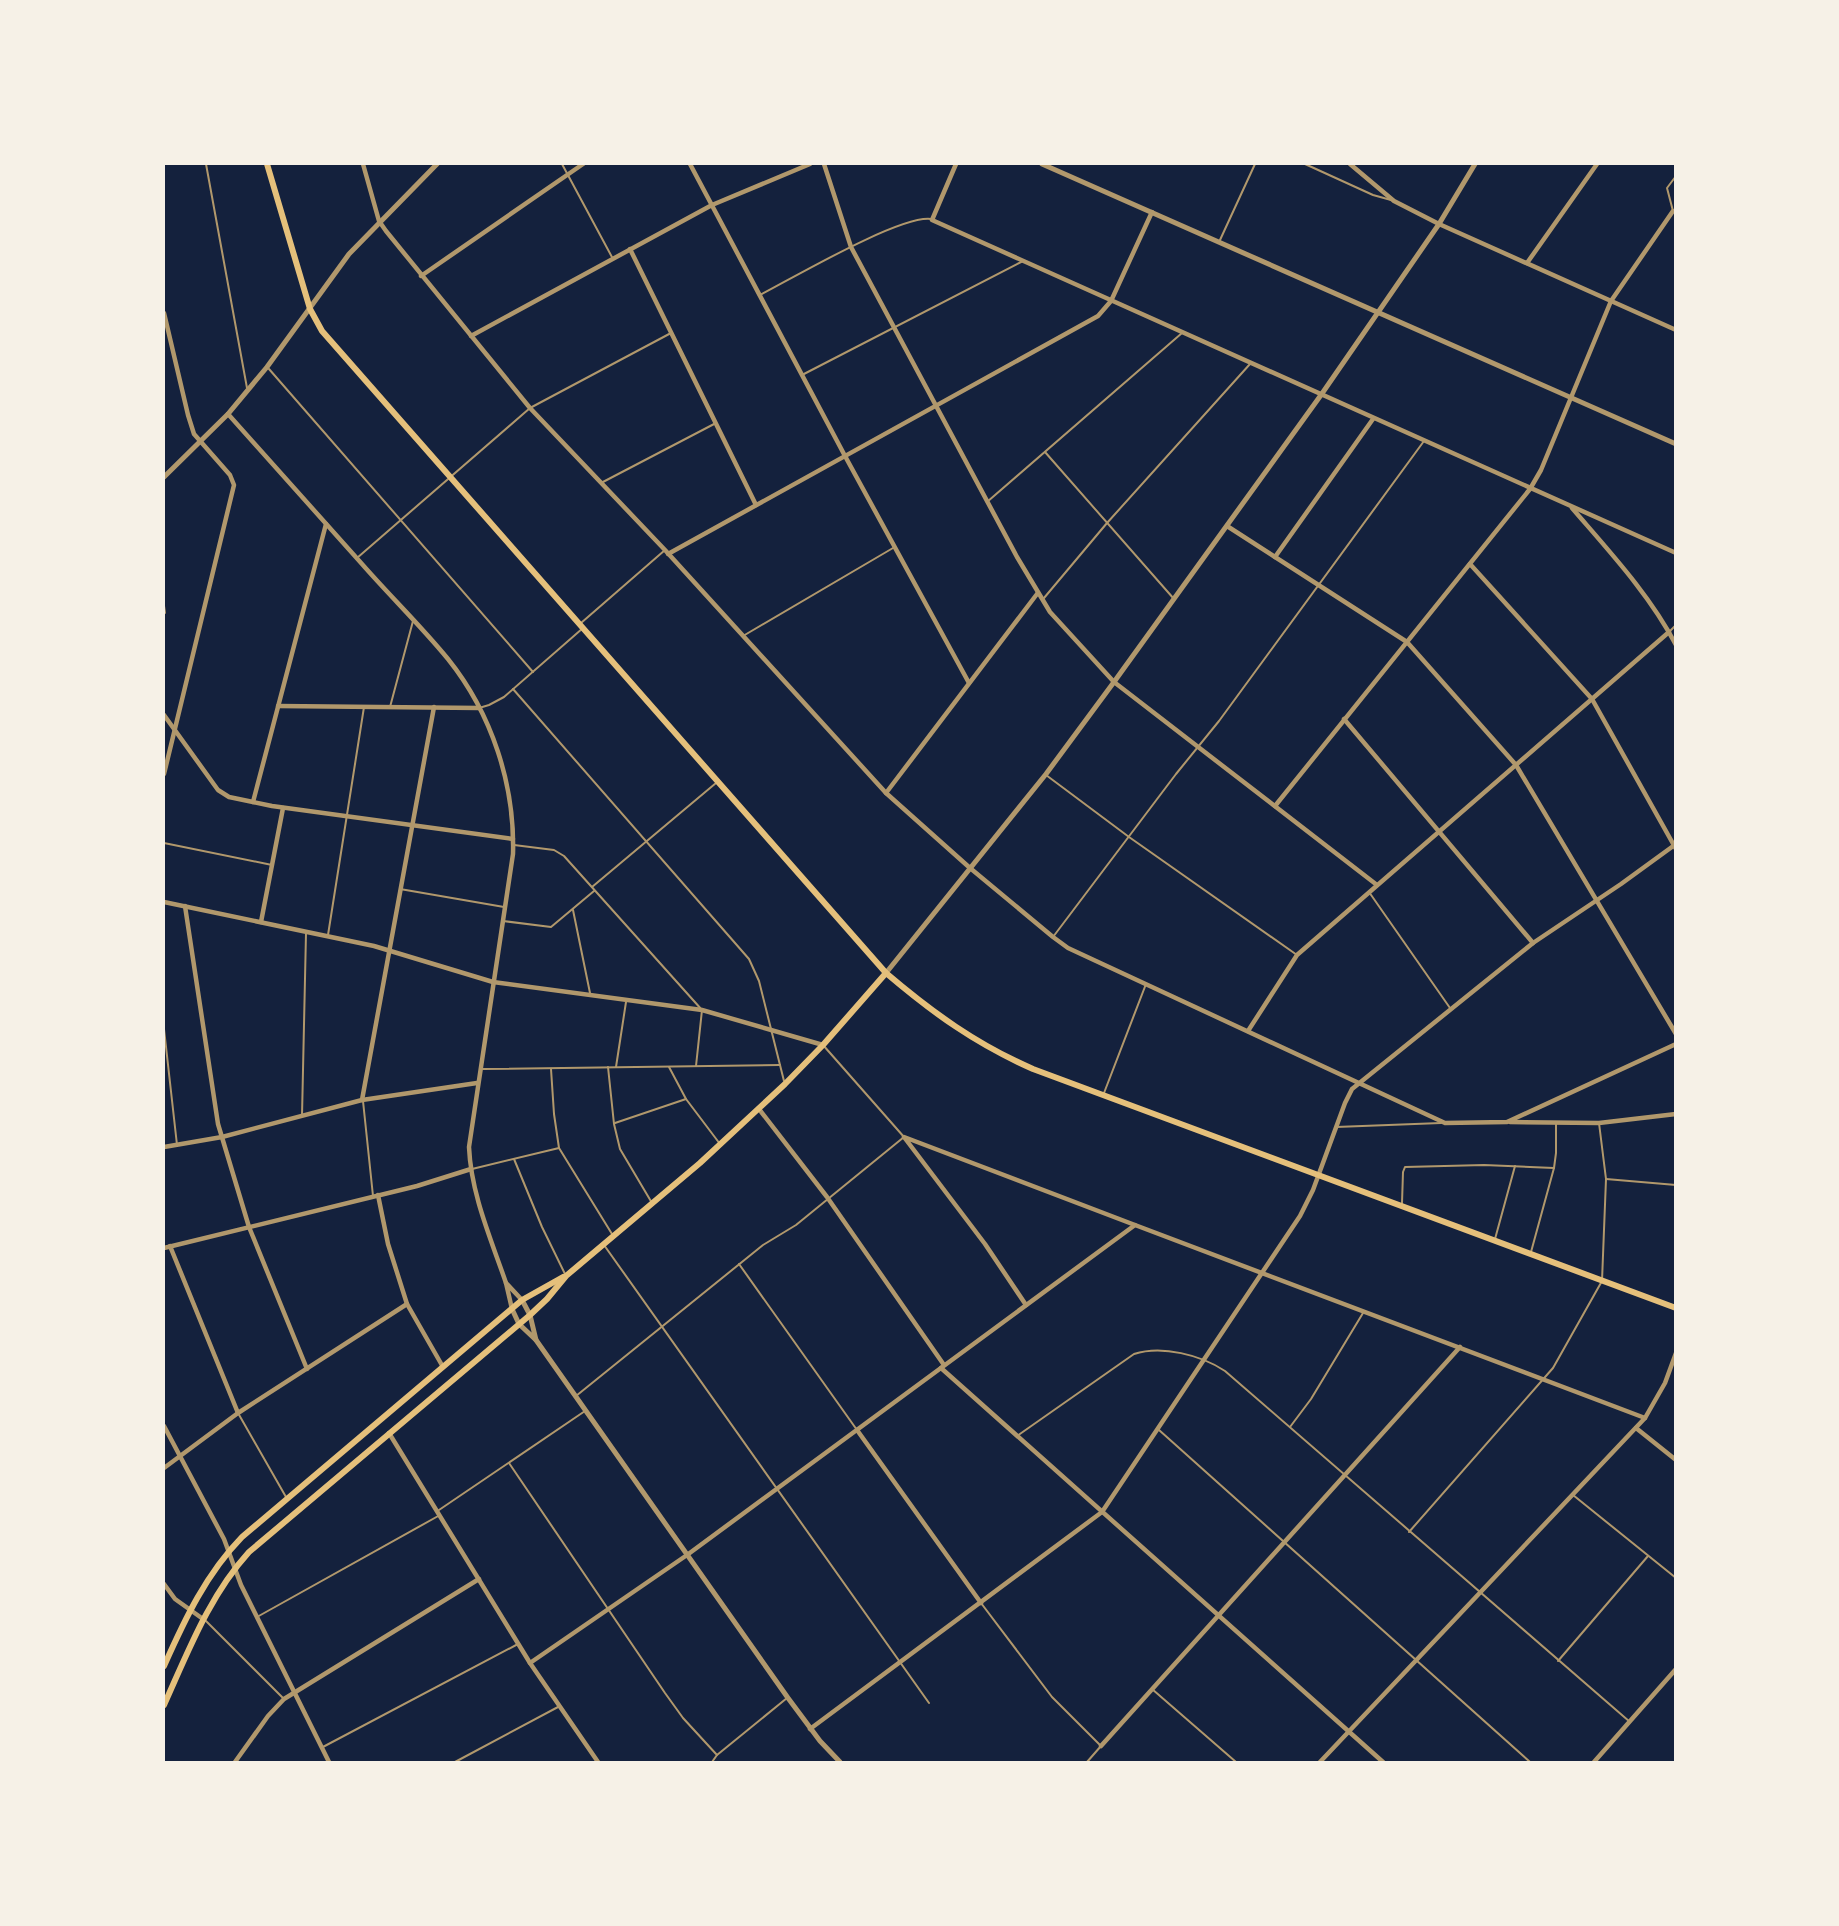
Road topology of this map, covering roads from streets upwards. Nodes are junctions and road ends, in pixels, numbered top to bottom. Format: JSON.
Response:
{"nodes":[{"id":1,"x":267,"y":164,"type":"edge"},
{"id":2,"x":363,"y":164,"type":"edge"},
{"id":3,"x":437,"y":164,"type":"edge"},
{"id":4,"x":583,"y":164,"type":"edge"},
{"id":5,"x":690,"y":164,"type":"edge"},
{"id":6,"x":810,"y":164,"type":"edge"},
{"id":7,"x":824,"y":164,"type":"edge"},
{"id":8,"x":956,"y":164,"type":"edge"},
{"id":9,"x":1042,"y":164,"type":"edge"},
{"id":10,"x":1350,"y":164,"type":"edge"},
{"id":11,"x":1475,"y":164,"type":"edge"},
{"id":12,"x":1597,"y":164,"type":"edge"},
{"id":13,"x":712,"y":205,"type":"junction"},
{"id":14,"x":1673,"y":211,"type":"road end"},
{"id":15,"x":1152,"y":212,"type":"junction"},
{"id":16,"x":379,"y":221,"type":"junction"},
{"id":17,"x":1439,"y":224,"type":"junction"},
{"id":18,"x":630,"y":249,"type":"junction"},
{"id":19,"x":1527,"y":263,"type":"junction"},
{"id":20,"x":421,"y":276,"type":"junction"},
{"id":21,"x":1111,"y":301,"type":"junction"},
{"id":22,"x":1611,"y":301,"type":"junction"},
{"id":23,"x":310,"y":309,"type":"junction"},
{"id":24,"x":1378,"y":312,"type":"junction"},
{"id":25,"x":164,"y":313,"type":"edge"},
{"id":26,"x":1676,"y":330,"type":"edge"},
{"id":27,"x":471,"y":336,"type":"junction"},
{"id":28,"x":1321,"y":396,"type":"junction"},
{"id":29,"x":1572,"y":398,"type":"junction"},
{"id":30,"x":936,"y":406,"type":"junction"},
{"id":31,"x":228,"y":414,"type":"junction"},
{"id":32,"x":1373,"y":419,"type":"junction"},
{"id":33,"x":200,"y":443,"type":"junction"},
{"id":34,"x":1676,"y":444,"type":"edge"},
{"id":35,"x":845,"y":456,"type":"junction"},
{"id":36,"x":164,"y":477,"type":"edge"},
{"id":37,"x":1530,"y":489,"type":"junction"},
{"id":38,"x":756,"y":505,"type":"junction"},
{"id":39,"x":1571,"y":507,"type":"junction"},
{"id":40,"x":326,"y":524,"type":"junction"},
{"id":41,"x":1227,"y":526,"type":"junction"},
{"id":42,"x":667,"y":552,"type":"junction"},
{"id":43,"x":1676,"y":553,"type":"edge"},
{"id":44,"x":1275,"y":557,"type":"junction"},
{"id":45,"x":1470,"y":564,"type":"junction"},
{"id":46,"x":1037,"y":594,"type":"junction"},
{"id":47,"x":1669,"y":632,"type":"junction"},
{"id":48,"x":1407,"y":642,"type":"junction"},
{"id":49,"x":1676,"y":645,"type":"edge"},
{"id":50,"x":1114,"y":682,"type":"junction"},
{"id":51,"x":969,"y":683,"type":"junction"},
{"id":52,"x":1592,"y":699,"type":"junction"},
{"id":53,"x":279,"y":706,"type":"junction"},
{"id":54,"x":434,"y":707,"type":"junction"},
{"id":55,"x":479,"y":708,"type":"junction"},
{"id":56,"x":164,"y":715,"type":"edge"},
{"id":57,"x":1344,"y":719,"type":"junction"},
{"id":58,"x":166,"y":722,"type":"edge"},
{"id":59,"x":174,"y":730,"type":"junction"},
{"id":60,"x":1516,"y":765,"type":"junction"},
{"id":61,"x":164,"y":774,"type":"edge"},
{"id":62,"x":886,"y":793,"type":"junction"},
{"id":63,"x":253,"y":802,"type":"junction"},
{"id":64,"x":1275,"y":806,"type":"junction"},
{"id":65,"x":284,"y":808,"type":"junction"},
{"id":66,"x":412,"y":825,"type":"junction"},
{"id":67,"x":1439,"y":831,"type":"junction"},
{"id":68,"x":513,"y":842,"type":"junction"},
{"id":69,"x":1675,"y":846,"type":"edge"},
{"id":70,"x":970,"y":868,"type":"junction"},
{"id":71,"x":1377,"y":885,"type":"junction"},
{"id":72,"x":1596,"y":901,"type":"junction"},
{"id":73,"x":164,"y":902,"type":"edge"},
{"id":74,"x":185,"y":906,"type":"junction"},
{"id":75,"x":261,"y":922,"type":"junction"},
{"id":76,"x":1533,"y":944,"type":"junction"},
{"id":77,"x":388,"y":950,"type":"junction"},
{"id":78,"x":886,"y":973,"type":"junction"},
{"id":79,"x":493,"y":982,"type":"junction"},
{"id":80,"x":1248,"y":1031,"type":"junction"},
{"id":81,"x":1676,"y":1034,"type":"edge"},
{"id":82,"x":1676,"y":1044,"type":"edge"},
{"id":83,"x":823,"y":1046,"type":"junction"},
{"id":84,"x":477,"y":1083,"type":"junction"},
{"id":85,"x":1359,"y":1083,"type":"junction"},
{"id":86,"x":362,"y":1100,"type":"junction"},
{"id":87,"x":759,"y":1109,"type":"junction"},
{"id":88,"x":1676,"y":1114,"type":"edge"},
{"id":89,"x":1507,"y":1122,"type":"junction"},
{"id":90,"x":222,"y":1137,"type":"junction"},
{"id":91,"x":164,"y":1147,"type":"edge"},
{"id":92,"x":471,"y":1169,"type":"junction"},
{"id":93,"x":1319,"y":1176,"type":"junction"},
{"id":94,"x":375,"y":1196,"type":"junction"},
{"id":95,"x":1135,"y":1225,"type":"junction"},
{"id":96,"x":249,"y":1227,"type":"junction"},
{"id":97,"x":170,"y":1246,"type":"junction"},
{"id":98,"x":164,"y":1248,"type":"edge"},
{"id":99,"x":1263,"y":1272,"type":"junction"},
{"id":100,"x":566,"y":1276,"type":"junction"},
{"id":101,"x":506,"y":1283,"type":"junction"},
{"id":102,"x":522,"y":1300,"type":"junction"},
{"id":103,"x":407,"y":1304,"type":"junction"},
{"id":104,"x":1026,"y":1305,"type":"junction"},
{"id":105,"x":1676,"y":1308,"type":"edge"},
{"id":106,"x":512,"y":1309,"type":"junction"},
{"id":107,"x":530,"y":1315,"type":"junction"},
{"id":108,"x":519,"y":1324,"type":"junction"},
{"id":109,"x":536,"y":1340,"type":"junction"},
{"id":110,"x":1460,"y":1347,"type":"junction"},
{"id":111,"x":1676,"y":1353,"type":"edge"},
{"id":112,"x":443,"y":1367,"type":"junction"},
{"id":113,"x":942,"y":1367,"type":"junction"},
{"id":114,"x":307,"y":1369,"type":"junction"},
{"id":115,"x":238,"y":1413,"type":"junction"},
{"id":116,"x":1645,"y":1418,"type":"junction"},
{"id":117,"x":164,"y":1426,"type":"edge"},
{"id":118,"x":1636,"y":1428,"type":"junction"},
{"id":119,"x":857,"y":1430,"type":"junction"},
{"id":120,"x":389,"y":1433,"type":"junction"},
{"id":121,"x":179,"y":1457,"type":"junction"},
{"id":122,"x":1676,"y":1460,"type":"edge"},
{"id":123,"x":164,"y":1468,"type":"edge"},
{"id":124,"x":1102,"y":1512,"type":"junction"},
{"id":125,"x":229,"y":1551,"type":"junction"},
{"id":126,"x":687,"y":1555,"type":"junction"},
{"id":127,"x":234,"y":1569,"type":"junction"},
{"id":128,"x":479,"y":1579,"type":"junction"},
{"id":129,"x":164,"y":1584,"type":"edge"},
{"id":130,"x":981,"y":1603,"type":"junction"},
{"id":131,"x":190,"y":1611,"type":"junction"},
{"id":132,"x":1219,"y":1615,"type":"junction"},
{"id":133,"x":203,"y":1619,"type":"junction"},
{"id":134,"x":530,"y":1663,"type":"junction"},
{"id":135,"x":164,"y":1666,"type":"edge"},
{"id":136,"x":1676,"y":1669,"type":"edge"},
{"id":137,"x":294,"y":1692,"type":"junction"},
{"id":138,"x":164,"y":1705,"type":"edge"},
{"id":139,"x":810,"y":1729,"type":"junction"},
{"id":140,"x":1349,"y":1731,"type":"junction"},
{"id":141,"x":1101,"y":1746,"type":"road end"},
{"id":142,"x":835,"y":1761,"type":"edge"},
{"id":143,"x":235,"y":1762,"type":"edge"},
{"id":144,"x":329,"y":1762,"type":"edge"},
{"id":145,"x":598,"y":1762,"type":"edge"},
{"id":146,"x":1320,"y":1762,"type":"edge"},
{"id":147,"x":1383,"y":1762,"type":"edge"},
{"id":148,"x":1594,"y":1762,"type":"edge"}],
"edges":[{"from":1,"to":23,"type":"main road"},
{"from":2,"to":16,"type":"street"},
{"from":3,"to":16,"type":"street"},
{"from":4,"to":20,"type":"street"},
{"from":5,"to":13,"type":"street"},
{"from":6,"to":13,"type":"street"},
{"from":7,"to":30,"type":"street"},
{"from":8,"to":21,"type":"street"},
{"from":9,"to":15,"type":"street"},
{"from":10,"to":17,"type":"street"},
{"from":11,"to":17,"type":"street"},
{"from":12,"to":19,"type":"street"},
{"from":13,"to":18,"type":"street"},
{"from":13,"to":35,"type":"street"},
{"from":14,"to":22,"type":"street"},
{"from":15,"to":21,"type":"street"},
{"from":15,"to":24,"type":"street"},
{"from":16,"to":20,"type":"street"},
{"from":16,"to":23,"type":"street"},
{"from":17,"to":19,"type":"street"},
{"from":17,"to":24,"type":"street"},
{"from":18,"to":27,"type":"street"},
{"from":18,"to":38,"type":"street"},
{"from":19,"to":22,"type":"street"},
{"from":20,"to":27,"type":"street"},
{"from":21,"to":28,"type":"street"},
{"from":21,"to":30,"type":"street"},
{"from":22,"to":26,"type":"street"},
{"from":22,"to":29,"type":"street"},
{"from":23,"to":31,"type":"street"},
{"from":23,"to":78,"type":"main road"},
{"from":24,"to":28,"type":"street"},
{"from":24,"to":29,"type":"street"},
{"from":25,"to":33,"type":"street"},
{"from":27,"to":42,"type":"street"},
{"from":28,"to":32,"type":"street"},
{"from":28,"to":41,"type":"street"},
{"from":29,"to":34,"type":"street"},
{"from":29,"to":37,"type":"street"},
{"from":30,"to":35,"type":"street"},
{"from":30,"to":46,"type":"street"},
{"from":31,"to":33,"type":"street"},
{"from":31,"to":40,"type":"street"},
{"from":32,"to":37,"type":"street"},
{"from":32,"to":44,"type":"street"},
{"from":33,"to":36,"type":"street"},
{"from":33,"to":59,"type":"street"},
{"from":35,"to":38,"type":"street"},
{"from":35,"to":51,"type":"street"},
{"from":37,"to":39,"type":"street"},
{"from":37,"to":45,"type":"street"},
{"from":38,"to":42,"type":"street"},
{"from":39,"to":43,"type":"street"},
{"from":39,"to":47,"type":"street"},
{"from":40,"to":53,"type":"street"},
{"from":40,"to":55,"type":"street"},
{"from":41,"to":44,"type":"street"},
{"from":41,"to":50,"type":"street"},
{"from":42,"to":62,"type":"street"},
{"from":44,"to":48,"type":"street"},
{"from":45,"to":48,"type":"street"},
{"from":45,"to":52,"type":"street"},
{"from":46,"to":50,"type":"street"},
{"from":46,"to":51,"type":"street"},
{"from":47,"to":49,"type":"street"},
{"from":47,"to":52,"type":"street"},
{"from":48,"to":57,"type":"street"},
{"from":48,"to":60,"type":"street"},
{"from":50,"to":64,"type":"street"},
{"from":50,"to":70,"type":"street"},
{"from":51,"to":62,"type":"street"},
{"from":52,"to":60,"type":"street"},
{"from":52,"to":69,"type":"street"},
{"from":53,"to":54,"type":"street"},
{"from":53,"to":63,"type":"street"},
{"from":54,"to":55,"type":"street"},
{"from":54,"to":66,"type":"street"},
{"from":55,"to":68,"type":"street"},
{"from":56,"to":58,"type":"street"},
{"from":57,"to":64,"type":"street"},
{"from":57,"to":67,"type":"street"},
{"from":58,"to":59,"type":"street"},
{"from":59,"to":61,"type":"street"},
{"from":59,"to":63,"type":"street"},
{"from":60,"to":67,"type":"street"},
{"from":60,"to":72,"type":"street"},
{"from":62,"to":70,"type":"street"},
{"from":63,"to":65,"type":"street"},
{"from":64,"to":71,"type":"street"},
{"from":65,"to":66,"type":"street"},
{"from":65,"to":75,"type":"street"},
{"from":66,"to":68,"type":"street"},
{"from":66,"to":77,"type":"street"},
{"from":67,"to":71,"type":"street"},
{"from":67,"to":76,"type":"street"},
{"from":68,"to":79,"type":"street"},
{"from":69,"to":72,"type":"street"},
{"from":70,"to":78,"type":"street"},
{"from":70,"to":80,"type":"street"},
{"from":71,"to":80,"type":"street"},
{"from":72,"to":76,"type":"street"},
{"from":72,"to":81,"type":"street"},
{"from":73,"to":74,"type":"street"},
{"from":74,"to":75,"type":"street"},
{"from":74,"to":90,"type":"street"},
{"from":75,"to":77,"type":"street"},
{"from":76,"to":85,"type":"street"},
{"from":77,"to":79,"type":"street"},
{"from":77,"to":86,"type":"street"},
{"from":78,"to":83,"type":"main road"},
{"from":78,"to":93,"type":"main road"},
{"from":79,"to":83,"type":"street"},
{"from":79,"to":84,"type":"street"},
{"from":80,"to":85,"type":"street"},
{"from":82,"to":89,"type":"street"},
{"from":83,"to":87,"type":"main road"},
{"from":84,"to":86,"type":"street"},
{"from":84,"to":92,"type":"street"},
{"from":85,"to":89,"type":"street"},
{"from":85,"to":93,"type":"street"},
{"from":86,"to":90,"type":"street"},
{"from":87,"to":100,"type":"main road"},
{"from":87,"to":113,"type":"street"},
{"from":88,"to":89,"type":"street"},
{"from":90,"to":91,"type":"street"},
{"from":90,"to":96,"type":"street"},
{"from":92,"to":94,"type":"street"},
{"from":92,"to":101,"type":"street"},
{"from":93,"to":99,"type":"street"},
{"from":93,"to":105,"type":"main road"},
{"from":94,"to":96,"type":"street"},
{"from":94,"to":103,"type":"street"},
{"from":95,"to":99,"type":"street"},
{"from":95,"to":104,"type":"street"},
{"from":95,"to":104,"type":"street"},
{"from":96,"to":97,"type":"street"},
{"from":96,"to":114,"type":"street"},
{"from":97,"to":98,"type":"street"},
{"from":97,"to":115,"type":"street"},
{"from":99,"to":110,"type":"street"},
{"from":99,"to":124,"type":"street"},
{"from":100,"to":102,"type":"main road"},
{"from":100,"to":107,"type":"main road"},
{"from":101,"to":102,"type":"street"},
{"from":101,"to":106,"type":"street"},
{"from":102,"to":106,"type":"main road"},
{"from":102,"to":107,"type":"street"},
{"from":103,"to":112,"type":"street"},
{"from":103,"to":114,"type":"street"},
{"from":104,"to":113,"type":"street"},
{"from":106,"to":108,"type":"street"},
{"from":106,"to":112,"type":"main road"},
{"from":107,"to":108,"type":"main road"},
{"from":107,"to":109,"type":"street"},
{"from":108,"to":109,"type":"street"},
{"from":108,"to":120,"type":"main road"},
{"from":109,"to":126,"type":"street"},
{"from":110,"to":116,"type":"street"},
{"from":110,"to":132,"type":"street"},
{"from":111,"to":116,"type":"street"},
{"from":112,"to":125,"type":"main road"},
{"from":113,"to":119,"type":"street"},
{"from":113,"to":124,"type":"street"},
{"from":114,"to":115,"type":"street"},
{"from":115,"to":121,"type":"street"},
{"from":116,"to":118,"type":"street"},
{"from":117,"to":121,"type":"street"},
{"from":118,"to":122,"type":"street"},
{"from":118,"to":140,"type":"street"},
{"from":119,"to":126,"type":"street"},
{"from":119,"to":130,"type":"street"},
{"from":120,"to":127,"type":"main road"},
{"from":120,"to":128,"type":"street"},
{"from":121,"to":123,"type":"street"},
{"from":121,"to":125,"type":"street"},
{"from":124,"to":130,"type":"street"},
{"from":124,"to":132,"type":"street"},
{"from":125,"to":127,"type":"street"},
{"from":125,"to":131,"type":"main road"},
{"from":126,"to":134,"type":"street"},
{"from":126,"to":139,"type":"street"},
{"from":127,"to":133,"type":"main road"},
{"from":127,"to":137,"type":"street"},
{"from":128,"to":134,"type":"street"},
{"from":128,"to":137,"type":"street"},
{"from":129,"to":131,"type":"street"},
{"from":130,"to":139,"type":"street"},
{"from":131,"to":133,"type":"street"},
{"from":131,"to":135,"type":"main road"},
{"from":132,"to":140,"type":"street"},
{"from":132,"to":141,"type":"street"},
{"from":133,"to":138,"type":"main road"},
{"from":134,"to":145,"type":"street"},
{"from":136,"to":148,"type":"street"},
{"from":137,"to":143,"type":"street"},
{"from":137,"to":144,"type":"street"},
{"from":139,"to":142,"type":"street"},
{"from":140,"to":146,"type":"street"},
{"from":140,"to":147,"type":"street"}]}
